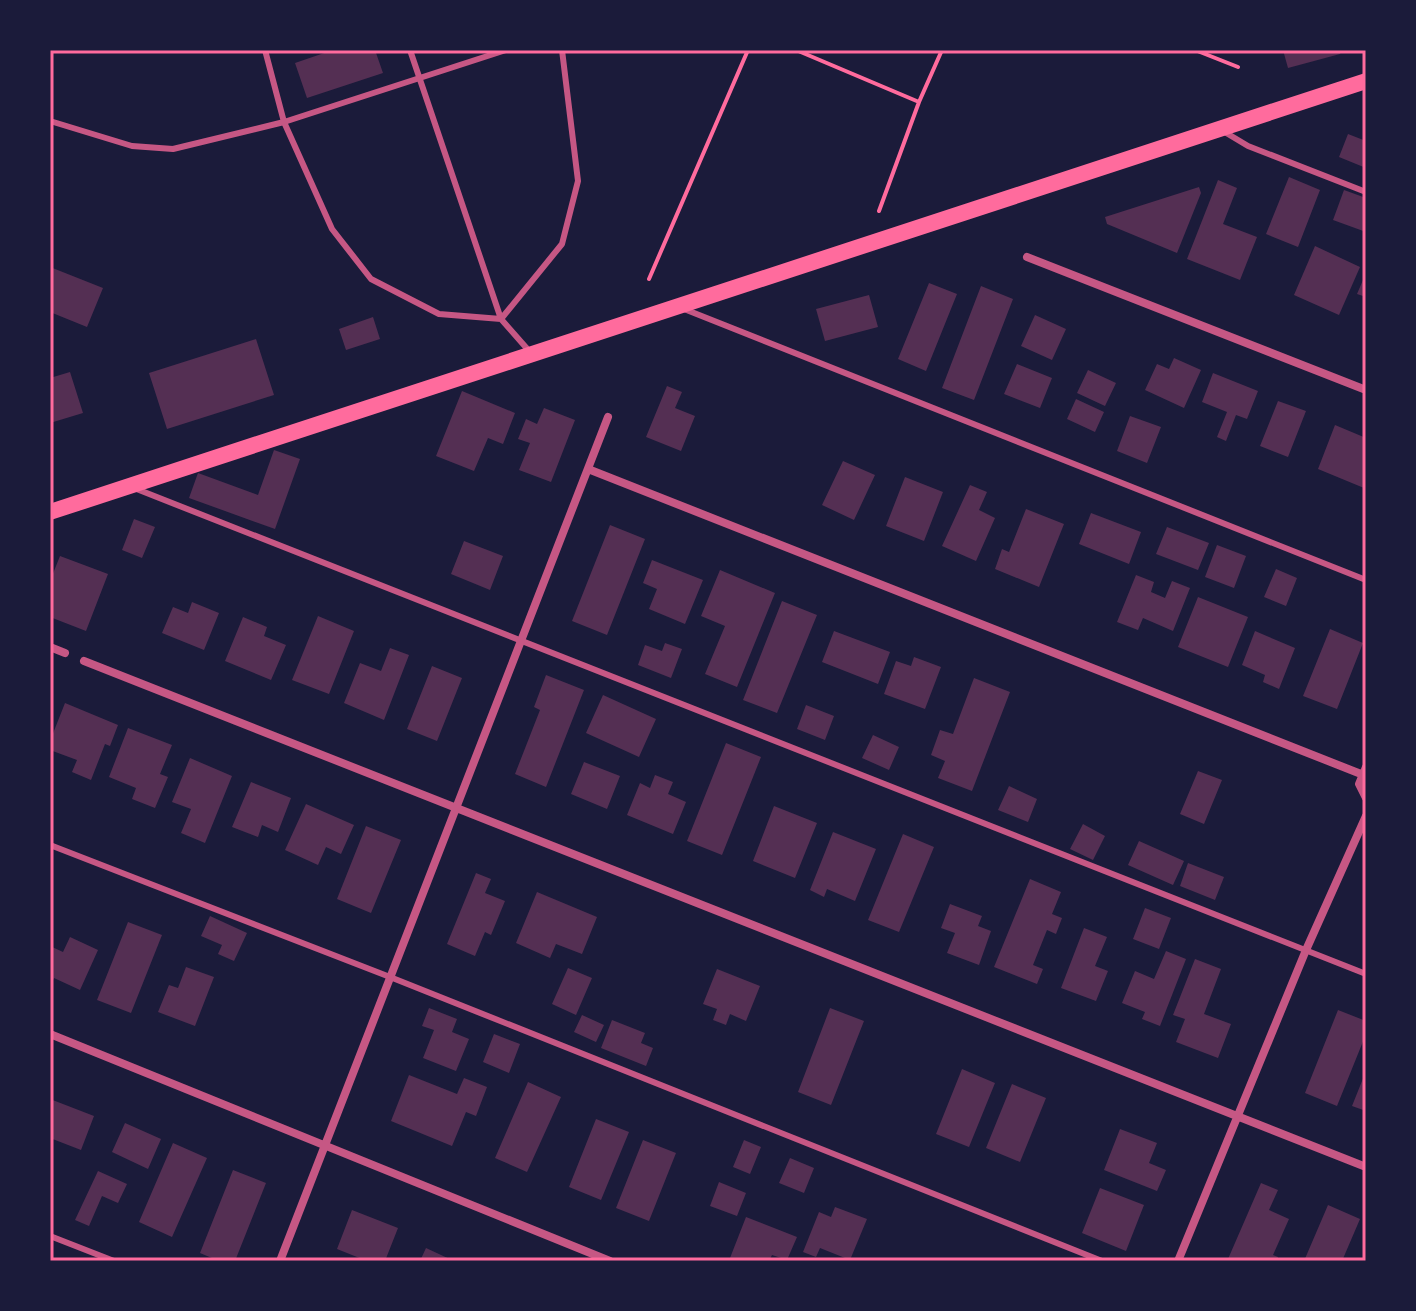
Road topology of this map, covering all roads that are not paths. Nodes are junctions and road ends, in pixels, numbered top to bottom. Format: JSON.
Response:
{"nodes":[{"id":1,"x":265,"y":50,"type":"edge"},
{"id":2,"x":410,"y":50,"type":"edge"},
{"id":3,"x":506,"y":50,"type":"edge"},
{"id":4,"x":562,"y":50,"type":"edge"},
{"id":5,"x":419,"y":78,"type":"junction"},
{"id":6,"x":1366,"y":81,"type":"edge"},
{"id":7,"x":50,"y":121,"type":"edge"},
{"id":8,"x":284,"y":122,"type":"junction"},
{"id":9,"x":1220,"y":129,"type":"junction"},
{"id":10,"x":1366,"y":192,"type":"edge"},
{"id":11,"x":1027,"y":257,"type":"dead end"},
{"id":12,"x":677,"y":306,"type":"junction"},
{"id":13,"x":501,"y":319,"type":"junction"},
{"id":14,"x":532,"y":354,"type":"junction"},
{"id":15,"x":1366,"y":390,"type":"edge"},
{"id":16,"x":608,"y":417,"type":"dead end"},
{"id":17,"x":588,"y":469,"type":"junction"},
{"id":18,"x":129,"y":486,"type":"junction"},
{"id":19,"x":50,"y":512,"type":"edge"},
{"id":20,"x":1366,"y":580,"type":"edge"},
{"id":21,"x":522,"y":639,"type":"junction"},
{"id":22,"x":50,"y":647,"type":"edge"},
{"id":23,"x":65,"y":653,"type":"dead end"},
{"id":24,"x":84,"y":661,"type":"dead end"},
{"id":25,"x":1363,"y":771,"type":"edge"},
{"id":26,"x":1366,"y":798,"type":"edge"},
{"id":27,"x":455,"y":809,"type":"junction"},
{"id":28,"x":1366,"y":816,"type":"edge"},
{"id":29,"x":50,"y":845,"type":"edge"},
{"id":30,"x":1306,"y":950,"type":"junction"},
{"id":31,"x":1366,"y":974,"type":"edge"},
{"id":32,"x":390,"y":977,"type":"junction"},
{"id":33,"x":50,"y":1034,"type":"edge"},
{"id":34,"x":1238,"y":1115,"type":"junction"},
{"id":35,"x":324,"y":1145,"type":"junction"},
{"id":36,"x":1366,"y":1167,"type":"edge"},
{"id":37,"x":50,"y":1236,"type":"edge"},
{"id":38,"x":114,"y":1261,"type":"edge"},
{"id":39,"x":280,"y":1261,"type":"edge"},
{"id":40,"x":610,"y":1261,"type":"edge"},
{"id":41,"x":1102,"y":1261,"type":"edge"},
{"id":42,"x":1178,"y":1261,"type":"edge"}],
"edges":[{"from":1,"to":8,"type":"lane"},
{"from":2,"to":5,"type":"lane"},
{"from":3,"to":5,"type":"lane"},
{"from":4,"to":13,"type":"lane"},
{"from":5,"to":8,"type":"lane"},
{"from":5,"to":13,"type":"lane"},
{"from":6,"to":9,"type":"main road"},
{"from":7,"to":8,"type":"lane"},
{"from":8,"to":13,"type":"lane"},
{"from":9,"to":10,"type":"lane"},
{"from":9,"to":12,"type":"main road"},
{"from":11,"to":15,"type":"street"},
{"from":12,"to":14,"type":"main road"},
{"from":12,"to":20,"type":"lane"},
{"from":13,"to":14,"type":"lane"},
{"from":14,"to":18,"type":"main road"},
{"from":16,"to":17,"type":"street"},
{"from":17,"to":21,"type":"street"},
{"from":17,"to":25,"type":"street"},
{"from":18,"to":19,"type":"main road"},
{"from":18,"to":21,"type":"lane"},
{"from":21,"to":27,"type":"street"},
{"from":21,"to":30,"type":"lane"},
{"from":22,"to":23,"type":"street"},
{"from":24,"to":27,"type":"street"},
{"from":25,"to":26,"type":"street"},
{"from":27,"to":32,"type":"street"},
{"from":27,"to":34,"type":"street"},
{"from":28,"to":30,"type":"street"},
{"from":29,"to":32,"type":"lane"},
{"from":30,"to":31,"type":"lane"},
{"from":30,"to":34,"type":"street"},
{"from":32,"to":35,"type":"street"},
{"from":32,"to":41,"type":"lane"},
{"from":33,"to":35,"type":"street"},
{"from":34,"to":36,"type":"street"},
{"from":34,"to":42,"type":"street"},
{"from":35,"to":39,"type":"street"},
{"from":35,"to":40,"type":"street"},
{"from":37,"to":38,"type":"lane"}]}
